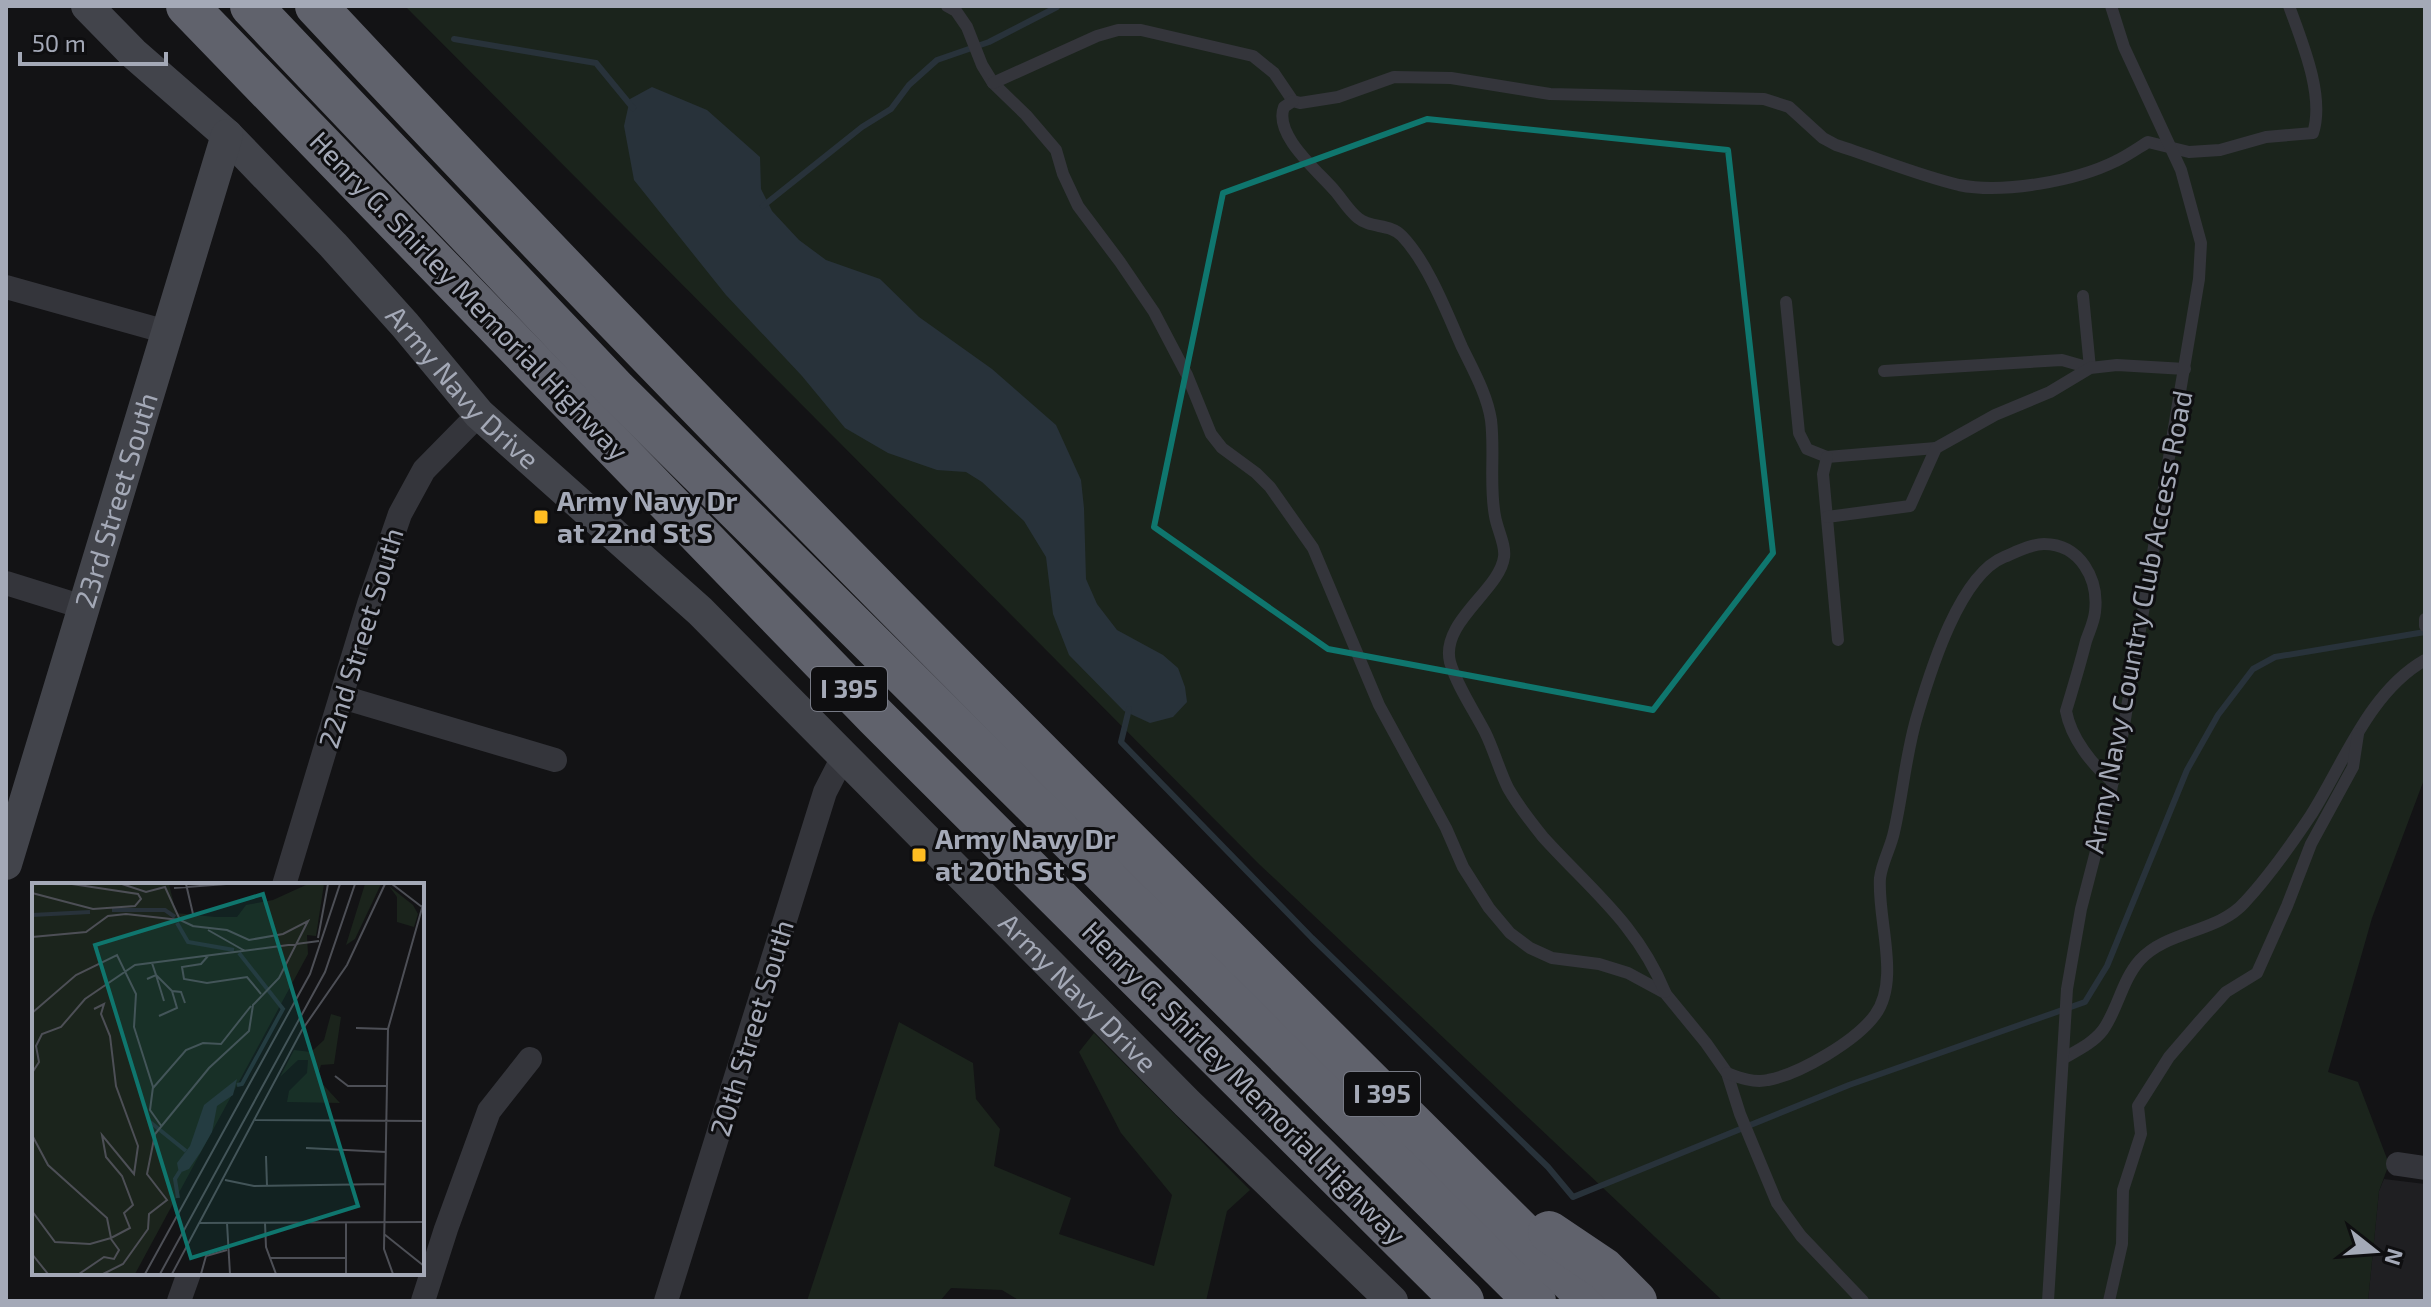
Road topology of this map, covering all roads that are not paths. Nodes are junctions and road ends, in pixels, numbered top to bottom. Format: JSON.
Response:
{"nodes":[{"id":1,"x":87,"y":6,"type":"edge"},
{"id":2,"x":187,"y":6,"type":"edge"},
{"id":3,"x":251,"y":6,"type":"edge"},
{"id":4,"x":316,"y":6,"type":"edge"},
{"id":5,"x":947,"y":6,"type":"edge"},
{"id":6,"x":2111,"y":6,"type":"edge"},
{"id":7,"x":2289,"y":6,"type":"edge"},
{"id":8,"x":993,"y":83,"type":"junction"},
{"id":9,"x":1293,"y":101,"type":"junction"},
{"id":10,"x":227,"y":135,"type":"junction"},
{"id":11,"x":2171,"y":148,"type":"junction"},
{"id":12,"x":6,"y":287,"type":"edge"},
{"id":13,"x":2083,"y":296,"type":"dead end"},
{"id":14,"x":1786,"y":302,"type":"dead end"},
{"id":15,"x":167,"y":332,"type":"junction"},
{"id":16,"x":2090,"y":368,"type":"junction"},
{"id":17,"x":2185,"y":369,"type":"junction"},
{"id":18,"x":1884,"y":371,"type":"dead end"},
{"id":19,"x":479,"y":414,"type":"junction"},
{"id":20,"x":1936,"y":448,"type":"junction"},
{"id":21,"x":1827,"y":457,"type":"junction"},
{"id":22,"x":1827,"y":517,"type":"junction"},
{"id":23,"x":6,"y":583,"type":"edge"},
{"id":24,"x":83,"y":607,"type":"junction"},
{"id":25,"x":1838,"y":640,"type":"dead end"},
{"id":26,"x":2425,"y":660,"type":"edge"},
{"id":27,"x":342,"y":697,"type":"junction"},
{"id":28,"x":2358,"y":734,"type":"junction"},
{"id":29,"x":843,"y":757,"type":"junction"},
{"id":30,"x":555,"y":760,"type":"dead end"},
{"id":31,"x":2113,"y":782,"type":"junction"},
{"id":32,"x":6,"y":864,"type":"edge"},
{"id":33,"x":285,"y":883,"type":"edge"},
{"id":34,"x":1665,"y":993,"type":"junction"},
{"id":35,"x":2064,"y":1058,"type":"junction"},
{"id":36,"x":530,"y":1059,"type":"dead end"},
{"id":37,"x":1727,"y":1073,"type":"junction"},
{"id":38,"x":2398,"y":1164,"type":"dead end"},
{"id":39,"x":2425,"y":1168,"type":"edge"},
{"id":40,"x":1459,"y":1170,"type":"junction"},
{"id":41,"x":188,"y":1275,"type":"edge"},
{"id":42,"x":179,"y":1301,"type":"edge"},
{"id":43,"x":423,"y":1301,"type":"edge"},
{"id":44,"x":666,"y":1301,"type":"edge"},
{"id":45,"x":1392,"y":1301,"type":"edge"},
{"id":46,"x":1463,"y":1301,"type":"edge"},
{"id":47,"x":1535,"y":1301,"type":"edge"},
{"id":48,"x":1591,"y":1301,"type":"edge"},
{"id":49,"x":1636,"y":1301,"type":"edge"},
{"id":50,"x":1863,"y":1301,"type":"edge"},
{"id":51,"x":2048,"y":1301,"type":"edge"},
{"id":52,"x":2109,"y":1301,"type":"edge"}],
"edges":[{"from":1,"to":10,"type":"street","name":"Army Navy Drive"},
{"from":2,"to":46,"type":"highway","name":"Henry G. Shirley Memorial Highway","number":"I 395"},
{"from":3,"to":47,"type":"highway"},
{"from":4,"to":40,"type":"highway","number":"I 395"},
{"from":5,"to":8,"type":"lane"},
{"from":6,"to":11,"type":"lane","name":"Army Navy Country Club Access Road"},
{"from":7,"to":11,"type":"lane"},
{"from":8,"to":9,"type":"lane"},
{"from":8,"to":34,"type":"lane"},
{"from":9,"to":11,"type":"lane"},
{"from":9,"to":34,"type":"lane"},
{"from":10,"to":15,"type":"street","name":"23rd Street South"},
{"from":10,"to":19,"type":"street","name":"Army Navy Drive"},
{"from":11,"to":17,"type":"lane","name":"Army Navy Country Club Access Road"},
{"from":12,"to":15,"type":"street"},
{"from":13,"to":16,"type":"lane"},
{"from":14,"to":21,"type":"lane"},
{"from":15,"to":24,"type":"street","name":"23rd Street South"},
{"from":16,"to":17,"type":"lane"},
{"from":16,"to":18,"type":"lane"},
{"from":16,"to":20,"type":"lane"},
{"from":17,"to":31,"type":"lane","name":"Army Navy Country Club Access Road"},
{"from":19,"to":27,"type":"street","name":"22nd Street South"},
{"from":19,"to":29,"type":"street","name":"Army Navy Drive"},
{"from":20,"to":21,"type":"lane"},
{"from":20,"to":22,"type":"lane"},
{"from":21,"to":22,"type":"lane"},
{"from":22,"to":25,"type":"lane"},
{"from":23,"to":24,"type":"street"},
{"from":24,"to":32,"type":"street","name":"23rd Street South"},
{"from":26,"to":28,"type":"lane"},
{"from":27,"to":30,"type":"street"},
{"from":27,"to":33,"type":"street","name":"22nd Street South"},
{"from":28,"to":35,"type":"lane"},
{"from":28,"to":52,"type":"lane"},
{"from":29,"to":44,"type":"street","name":"20th Street South"},
{"from":29,"to":45,"type":"street","name":"Army Navy Drive"},
{"from":31,"to":35,"type":"lane","name":"Army Navy Country Club Access Road"},
{"from":31,"to":37,"type":"lane"},
{"from":34,"to":37,"type":"lane"},
{"from":35,"to":51,"type":"lane","name":"Army Navy Country Club Access Road"},
{"from":36,"to":43,"type":"street"},
{"from":37,"to":50,"type":"lane"},
{"from":38,"to":39,"type":"street"},
{"from":40,"to":48,"type":"highway","number":"I 395"},
{"from":40,"to":49,"type":"highway"},
{"from":41,"to":42,"type":"street"}]}
